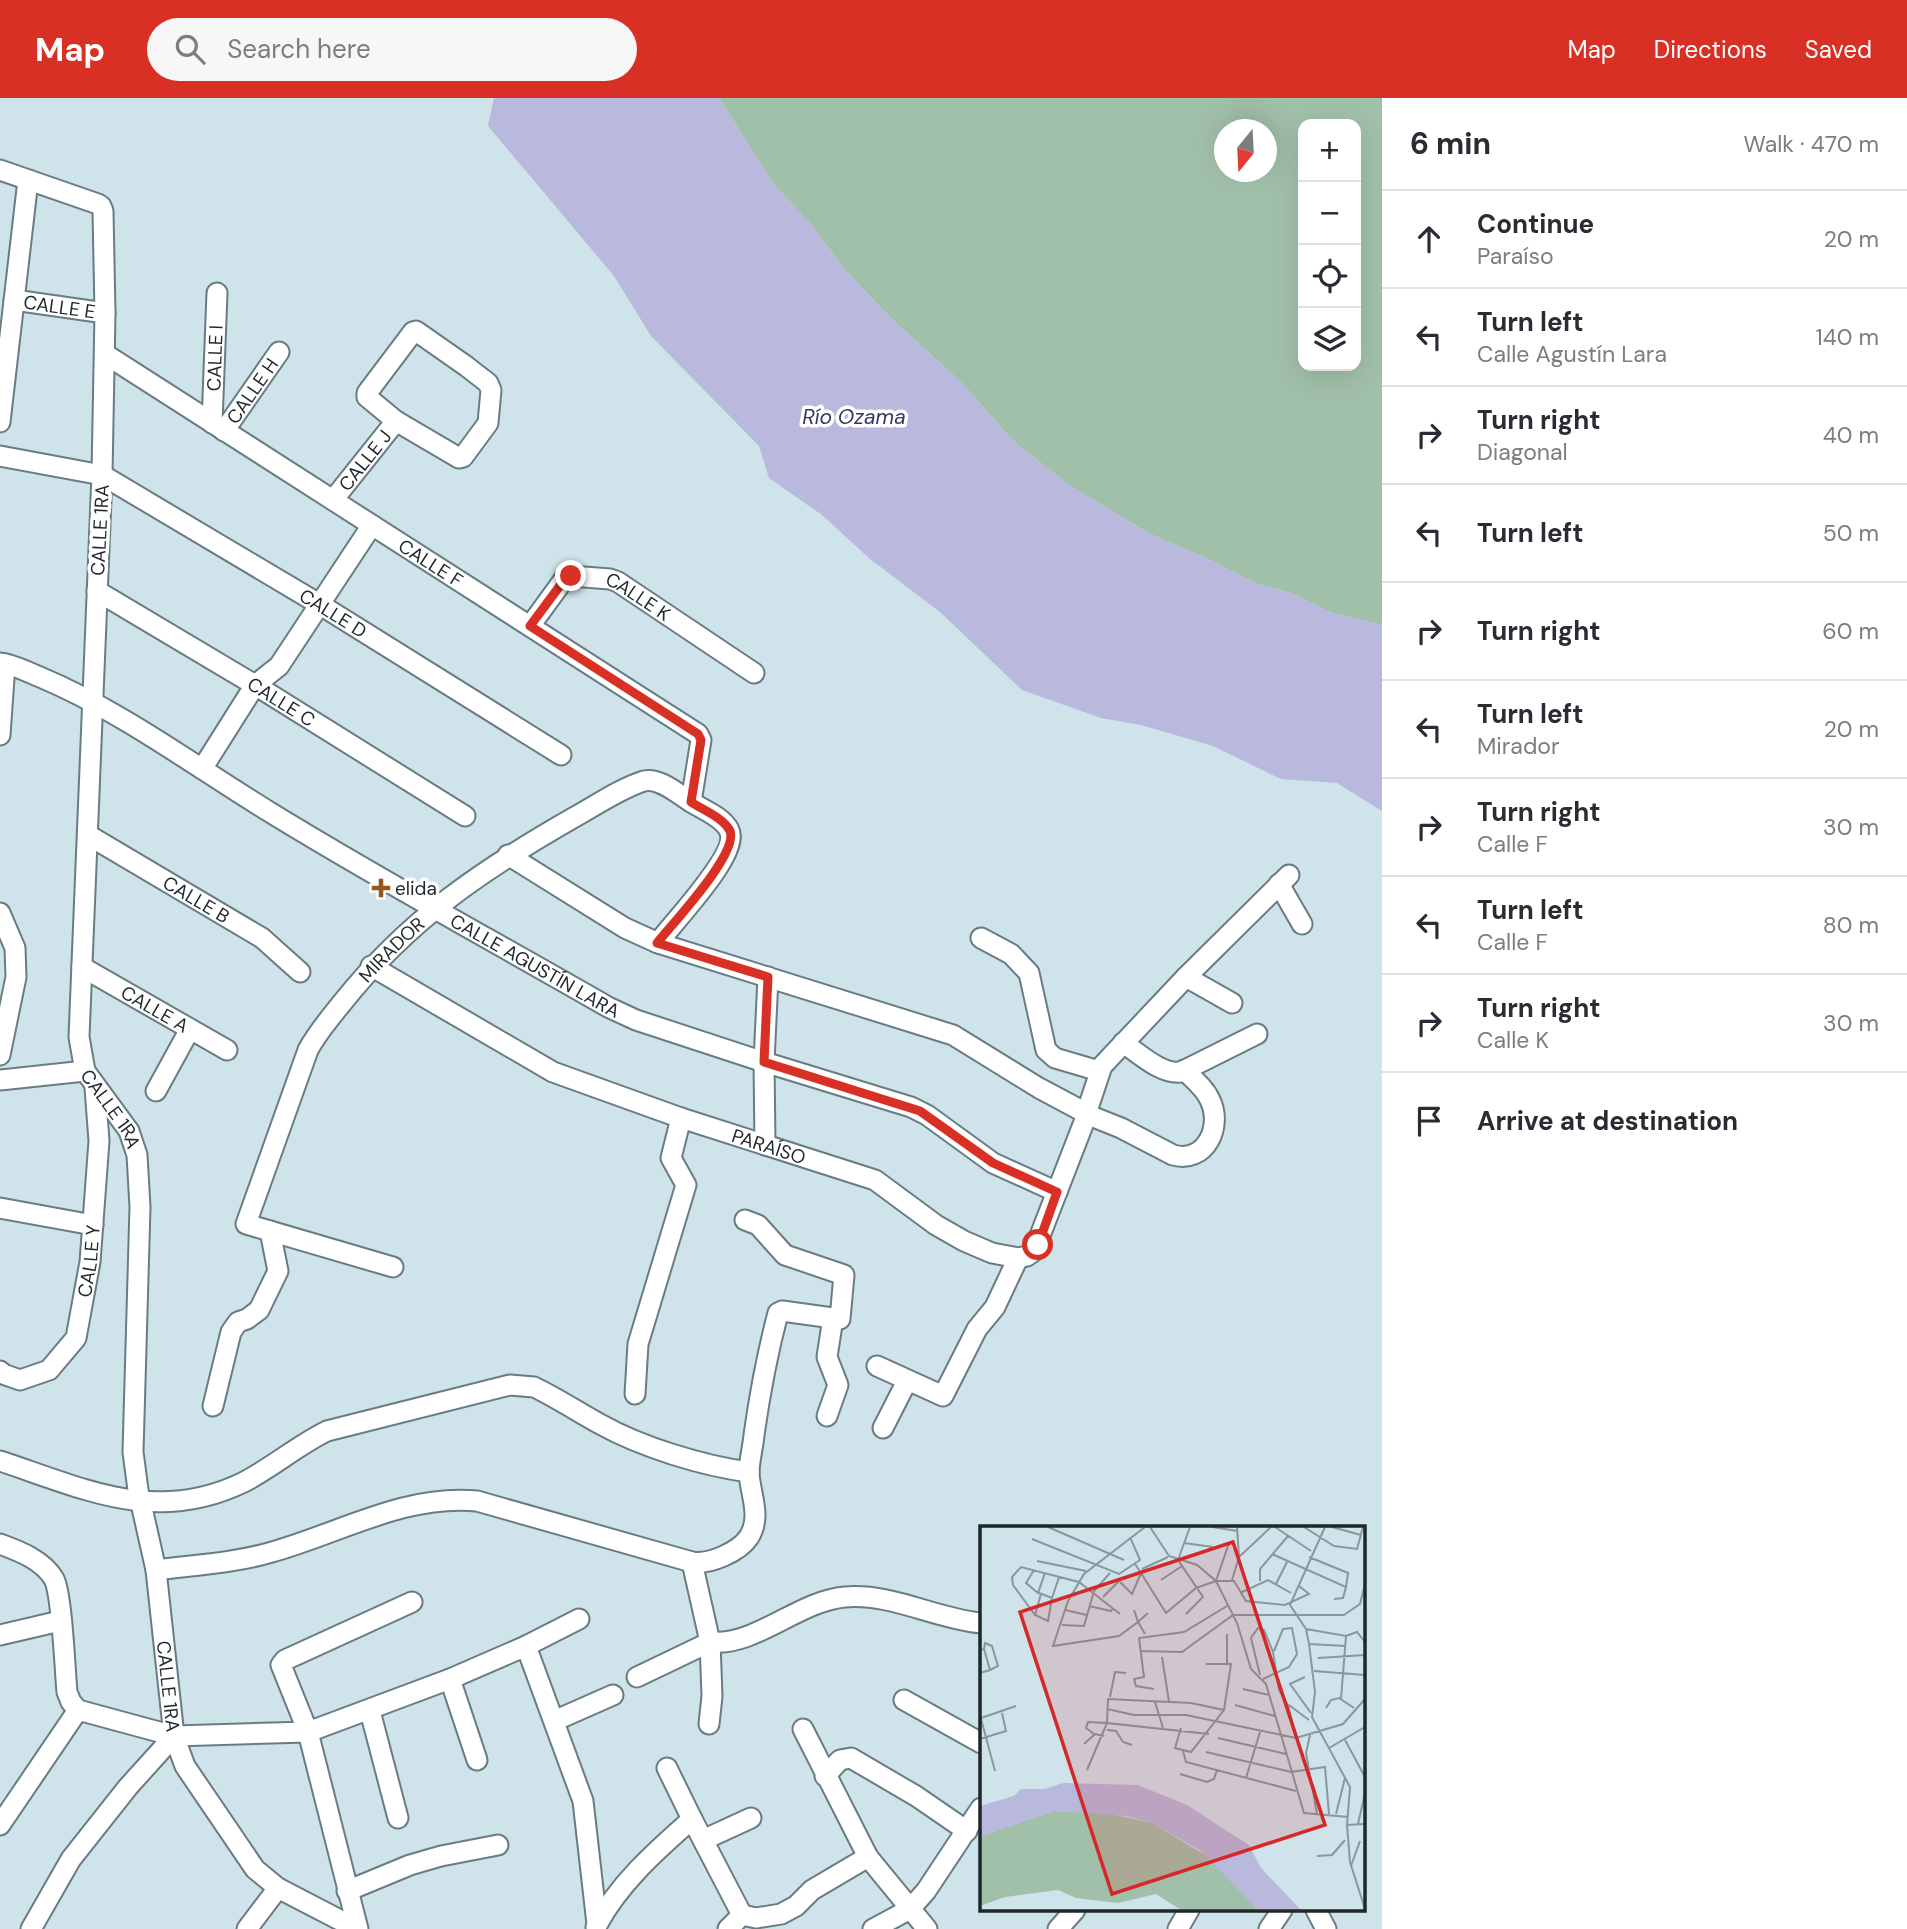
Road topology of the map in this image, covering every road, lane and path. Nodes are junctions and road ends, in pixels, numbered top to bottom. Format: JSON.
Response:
{"nodes":[{"id":1,"x":0,"y":170,"type":"edge"},
{"id":2,"x":28,"y":180,"type":"junction"},
{"id":3,"x":217,"y":293,"type":"dead end"},
{"id":4,"x":14,"y":300,"type":"junction"},
{"id":5,"x":105,"y":313,"type":"junction"},
{"id":6,"x":279,"y":352,"type":"dead end"},
{"id":7,"x":105,"y":354,"type":"junction"},
{"id":8,"x":396,"y":421,"type":"junction"},
{"id":9,"x":0,"y":422,"type":"edge"},
{"id":10,"x":218,"y":427,"type":"junction"},
{"id":11,"x":0,"y":456,"type":"edge"},
{"id":12,"x":102,"y":475,"type":"junction"},
{"id":13,"x":333,"y":500,"type":"junction"},
{"id":14,"x":372,"y":525,"type":"junction"},
{"id":15,"x":97,"y":591,"type":"junction"},
{"id":16,"x":319,"y":604,"type":"junction"},
{"id":17,"x":530,"y":626,"type":"junction"},
{"id":18,"x":3,"y":663,"type":"edge"},
{"id":19,"x":754,"y":673,"type":"dead end"},
{"id":20,"x":255,"y":685,"type":"junction"},
{"id":21,"x":93,"y":704,"type":"junction"},
{"id":22,"x":0,"y":735,"type":"edge"},
{"id":23,"x":561,"y":755,"type":"dead end"},
{"id":24,"x":202,"y":769,"type":"junction"},
{"id":25,"x":691,"y":802,"type":"junction"},
{"id":26,"x":465,"y":816,"type":"dead end"},
{"id":27,"x":88,"y":835,"type":"junction"},
{"id":28,"x":508,"y":855,"type":"junction"},
{"id":29,"x":432,"y":909,"type":"junction"},
{"id":30,"x":0,"y":913,"type":"edge"},
{"id":31,"x":1302,"y":924,"type":"dead end"},
{"id":32,"x":981,"y":939,"type":"dead end"},
{"id":33,"x":657,"y":943,"type":"junction"},
{"id":34,"x":371,"y":966,"type":"junction"},
{"id":35,"x":82,"y":967,"type":"junction"},
{"id":36,"x":299,"y":972,"type":"dead end"},
{"id":37,"x":768,"y":977,"type":"junction"},
{"id":38,"x":1186,"y":977,"type":"junction"},
{"id":39,"x":1232,"y":1003,"type":"dead end"},
{"id":40,"x":190,"y":1029,"type":"junction"},
{"id":41,"x":1257,"y":1034,"type":"dead end"},
{"id":42,"x":1124,"y":1043,"type":"junction"},
{"id":43,"x":227,"y":1050,"type":"dead end"},
{"id":44,"x":0,"y":1055,"type":"edge"},
{"id":45,"x":764,"y":1062,"type":"junction"},
{"id":46,"x":1184,"y":1070,"type":"junction"},
{"id":47,"x":1099,"y":1071,"type":"junction"},
{"id":48,"x":0,"y":1080,"type":"edge"},
{"id":49,"x":90,"y":1080,"type":"junction"},
{"id":50,"x":156,"y":1091,"type":"dead end"},
{"id":51,"x":1086,"y":1116,"type":"junction"},
{"id":52,"x":681,"y":1118,"type":"junction"},
{"id":53,"x":765,"y":1145,"type":"junction"},
{"id":54,"x":1057,"y":1192,"type":"junction"},
{"id":55,"x":0,"y":1208,"type":"edge"},
{"id":56,"x":745,"y":1220,"type":"dead end"},
{"id":57,"x":93,"y":1225,"type":"junction"},
{"id":58,"x":270,"y":1231,"type":"junction"},
{"id":59,"x":1018,"y":1258,"type":"junction"},
{"id":60,"x":393,"y":1267,"type":"dead end"},
{"id":61,"x":834,"y":1318,"type":"junction"},
{"id":62,"x":877,"y":1366,"type":"dead end"},
{"id":63,"x":0,"y":1371,"type":"edge"},
{"id":64,"x":907,"y":1381,"type":"junction"},
{"id":65,"x":635,"y":1394,"type":"dead end"},
{"id":66,"x":213,"y":1406,"type":"dead end"},
{"id":67,"x":827,"y":1416,"type":"dead end"},
{"id":68,"x":883,"y":1428,"type":"dead end"},
{"id":69,"x":0,"y":1461,"type":"edge"},
{"id":70,"x":749,"y":1472,"type":"junction"},
{"id":71,"x":141,"y":1503,"type":"junction"},
{"id":72,"x":0,"y":1544,"type":"edge"},
{"id":73,"x":692,"y":1562,"type":"junction"},
{"id":74,"x":156,"y":1570,"type":"junction"},
{"id":75,"x":412,"y":1602,"type":"dead end"},
{"id":76,"x":579,"y":1619,"type":"dead end"},
{"id":77,"x":60,"y":1621,"type":"junction"},
{"id":78,"x":980,"y":1623,"type":"edge"},
{"id":79,"x":0,"y":1636,"type":"edge"},
{"id":80,"x":710,"y":1642,"type":"junction"},
{"id":81,"x":526,"y":1646,"type":"junction"},
{"id":82,"x":637,"y":1677,"type":"dead end"},
{"id":83,"x":450,"y":1679,"type":"junction"},
{"id":84,"x":613,"y":1695,"type":"dead end"},
{"id":85,"x":904,"y":1700,"type":"dead end"},
{"id":86,"x":78,"y":1710,"type":"junction"},
{"id":87,"x":370,"y":1711,"type":"junction"},
{"id":88,"x":554,"y":1721,"type":"junction"},
{"id":89,"x":709,"y":1724,"type":"dead end"},
{"id":90,"x":803,"y":1729,"type":"dead end"},
{"id":91,"x":308,"y":1732,"type":"junction"},
{"id":92,"x":174,"y":1736,"type":"junction"},
{"id":93,"x":980,"y":1743,"type":"edge"},
{"id":94,"x":477,"y":1760,"type":"dead end"},
{"id":95,"x":667,"y":1768,"type":"dead end"},
{"id":96,"x":825,"y":1776,"type":"junction"},
{"id":97,"x":980,"y":1810,"type":"edge"},
{"id":98,"x":398,"y":1818,"type":"dead end"},
{"id":99,"x":751,"y":1818,"type":"dead end"},
{"id":100,"x":692,"y":1819,"type":"junction"},
{"id":101,"x":0,"y":1825,"type":"edge"},
{"id":102,"x":967,"y":1831,"type":"junction"},
{"id":103,"x":703,"y":1840,"type":"junction"},
{"id":104,"x":498,"y":1845,"type":"dead end"},
{"id":105,"x":868,"y":1857,"type":"junction"},
{"id":106,"x":278,"y":1888,"type":"junction"},
{"id":107,"x":347,"y":1891,"type":"junction"},
{"id":108,"x":911,"y":1909,"type":"junction"},
{"id":109,"x":1073,"y":1912,"type":"edge"},
{"id":110,"x":1188,"y":1912,"type":"edge"},
{"id":111,"x":1281,"y":1912,"type":"edge"},
{"id":112,"x":1316,"y":1912,"type":"edge"},
{"id":113,"x":735,"y":1922,"type":"edge"},
{"id":114,"x":596,"y":1926,"type":"edge"},
{"id":115,"x":32,"y":1929,"type":"edge"},
{"id":116,"x":247,"y":1929,"type":"edge"},
{"id":117,"x":357,"y":1929,"type":"edge"},
{"id":118,"x":873,"y":1929,"type":"edge"},
{"id":119,"x":927,"y":1929,"type":"edge"},
{"id":120,"x":1058,"y":1929,"type":"edge"},
{"id":121,"x":1178,"y":1929,"type":"edge"},
{"id":122,"x":1269,"y":1929,"type":"edge"},
{"id":123,"x":1326,"y":1929,"type":"edge"}],
"edges":[{"from":1,"to":2,"type":"street"},
{"from":2,"to":4,"type":"street"},
{"from":2,"to":5,"type":"street","name":"CALLE 1RA"},
{"from":3,"to":10,"type":"street","name":"CALLE I"},
{"from":4,"to":5,"type":"street","name":"CALLE E"},
{"from":4,"to":9,"type":"street"},
{"from":5,"to":7,"type":"street","name":"CALLE 1RA"},
{"from":6,"to":10,"type":"street","name":"CALLE H"},
{"from":7,"to":10,"type":"street","name":"CALLE F"},
{"from":7,"to":12,"type":"street","name":"CALLE 1RA"},
{"from":8,"to":8,"type":"street"},
{"from":8,"to":13,"type":"street","name":"CALLE J"},
{"from":10,"to":13,"type":"street","name":"CALLE F"},
{"from":11,"to":12,"type":"street"},
{"from":12,"to":15,"type":"street","name":"CALLE 1RA"},
{"from":12,"to":16,"type":"street","name":"CALLE D"},
{"from":13,"to":14,"type":"street","name":"CALLE F"},
{"from":14,"to":16,"type":"street"},
{"from":14,"to":17,"type":"street","name":"CALLE F"},
{"from":15,"to":20,"type":"street","name":"CALLE C"},
{"from":15,"to":21,"type":"street","name":"CALLE 1RA"},
{"from":16,"to":20,"type":"street"},
{"from":16,"to":23,"type":"street","name":"CALLE D"},
{"from":17,"to":19,"type":"street","name":"CALLE K"},
{"from":17,"to":25,"type":"street","name":"CALLE F"},
{"from":18,"to":21,"type":"street","name":"CALLE AGUSTÍN LARA"},
{"from":18,"to":22,"type":"street"},
{"from":20,"to":24,"type":"street"},
{"from":20,"to":26,"type":"street","name":"CALLE C"},
{"from":21,"to":24,"type":"street","name":"CALLE AGUSTÍN LARA"},
{"from":21,"to":27,"type":"street","name":"CALLE 1RA"},
{"from":24,"to":29,"type":"street","name":"CALLE AGUSTÍN LARA"},
{"from":25,"to":28,"type":"street","name":"MIRADOR"},
{"from":25,"to":33,"type":"street","name":"MIRADOR"},
{"from":27,"to":35,"type":"street","name":"CALLE 1RA"},
{"from":27,"to":36,"type":"street","name":"CALLE B"},
{"from":28,"to":29,"type":"street","name":"MIRADOR"},
{"from":28,"to":33,"type":"street"},
{"from":29,"to":34,"type":"street","name":"MIRADOR"},
{"from":29,"to":45,"type":"street","name":"CALLE AGUSTÍN LARA"},
{"from":30,"to":44,"type":"street"},
{"from":31,"to":38,"type":"street"},
{"from":32,"to":47,"type":"street"},
{"from":33,"to":37,"type":"street"},
{"from":34,"to":52,"type":"street","name":"PARAÍSO"},
{"from":34,"to":58,"type":"street","name":"MIRADOR"},
{"from":35,"to":40,"type":"street","name":"CALLE A"},
{"from":35,"to":49,"type":"street","name":"CALLE 1RA"},
{"from":37,"to":45,"type":"street"},
{"from":37,"to":51,"type":"street"},
{"from":38,"to":39,"type":"street"},
{"from":38,"to":42,"type":"street"},
{"from":40,"to":43,"type":"street","name":"CALLE A"},
{"from":40,"to":50,"type":"street"},
{"from":41,"to":46,"type":"street"},
{"from":42,"to":46,"type":"street"},
{"from":42,"to":47,"type":"street"},
{"from":45,"to":53,"type":"street"},
{"from":45,"to":54,"type":"street","name":"CALLE AGUSTÍN LARA"},
{"from":46,"to":51,"type":"street"},
{"from":47,"to":51,"type":"street"},
{"from":48,"to":49,"type":"street"},
{"from":49,"to":57,"type":"street","name":"CALLE Y"},
{"from":49,"to":71,"type":"street","name":"CALLE 1RA"},
{"from":51,"to":54,"type":"street"},
{"from":52,"to":53,"type":"street","name":"PARAÍSO"},
{"from":52,"to":65,"type":"street"},
{"from":53,"to":59,"type":"street","name":"PARAÍSO"},
{"from":54,"to":59,"type":"street"},
{"from":55,"to":57,"type":"street"},
{"from":56,"to":61,"type":"street"},
{"from":57,"to":63,"type":"street","name":"CALLE Y"},
{"from":58,"to":60,"type":"street"},
{"from":58,"to":66,"type":"street"},
{"from":59,"to":64,"type":"street"},
{"from":61,"to":67,"type":"street"},
{"from":61,"to":70,"type":"street"},
{"from":62,"to":64,"type":"street"},
{"from":64,"to":68,"type":"street"},
{"from":69,"to":71,"type":"street"},
{"from":70,"to":71,"type":"street"},
{"from":70,"to":73,"type":"street"},
{"from":71,"to":74,"type":"street","name":"CALLE 1RA"},
{"from":72,"to":77,"type":"street"},
{"from":73,"to":74,"type":"street"},
{"from":73,"to":80,"type":"street"},
{"from":74,"to":92,"type":"street","name":"CALLE 1RA"},
{"from":75,"to":91,"type":"street"},
{"from":76,"to":81,"type":"street"},
{"from":77,"to":79,"type":"street"},
{"from":77,"to":86,"type":"street"},
{"from":78,"to":80,"type":"street"},
{"from":80,"to":82,"type":"street"},
{"from":80,"to":89,"type":"street"},
{"from":81,"to":83,"type":"street"},
{"from":81,"to":88,"type":"street"},
{"from":83,"to":87,"type":"street"},
{"from":83,"to":94,"type":"street"},
{"from":84,"to":88,"type":"street"},
{"from":85,"to":93,"type":"street"},
{"from":86,"to":92,"type":"street"},
{"from":86,"to":101,"type":"street"},
{"from":87,"to":91,"type":"street"},
{"from":87,"to":98,"type":"street"},
{"from":88,"to":114,"type":"street"},
{"from":90,"to":96,"type":"street"},
{"from":91,"to":92,"type":"street"},
{"from":91,"to":107,"type":"street"},
{"from":92,"to":106,"type":"street","name":"CALLE 1RA"},
{"from":92,"to":115,"type":"street"},
{"from":95,"to":100,"type":"street"},
{"from":96,"to":102,"type":"street"},
{"from":96,"to":105,"type":"street"},
{"from":97,"to":102,"type":"street"},
{"from":99,"to":103,"type":"street"},
{"from":100,"to":103,"type":"street"},
{"from":100,"to":114,"type":"street"},
{"from":102,"to":108,"type":"street"},
{"from":103,"to":113,"type":"street"},
{"from":104,"to":107,"type":"street"},
{"from":105,"to":108,"type":"street"},
{"from":105,"to":113,"type":"street"},
{"from":106,"to":116,"type":"street"},
{"from":106,"to":117,"type":"street","name":"CALLE 1RA"},
{"from":107,"to":117,"type":"street"},
{"from":108,"to":118,"type":"street"},
{"from":108,"to":119,"type":"street"},
{"from":109,"to":120,"type":"street"},
{"from":110,"to":121,"type":"street"},
{"from":111,"to":122,"type":"street"},
{"from":112,"to":123,"type":"street"}]}
